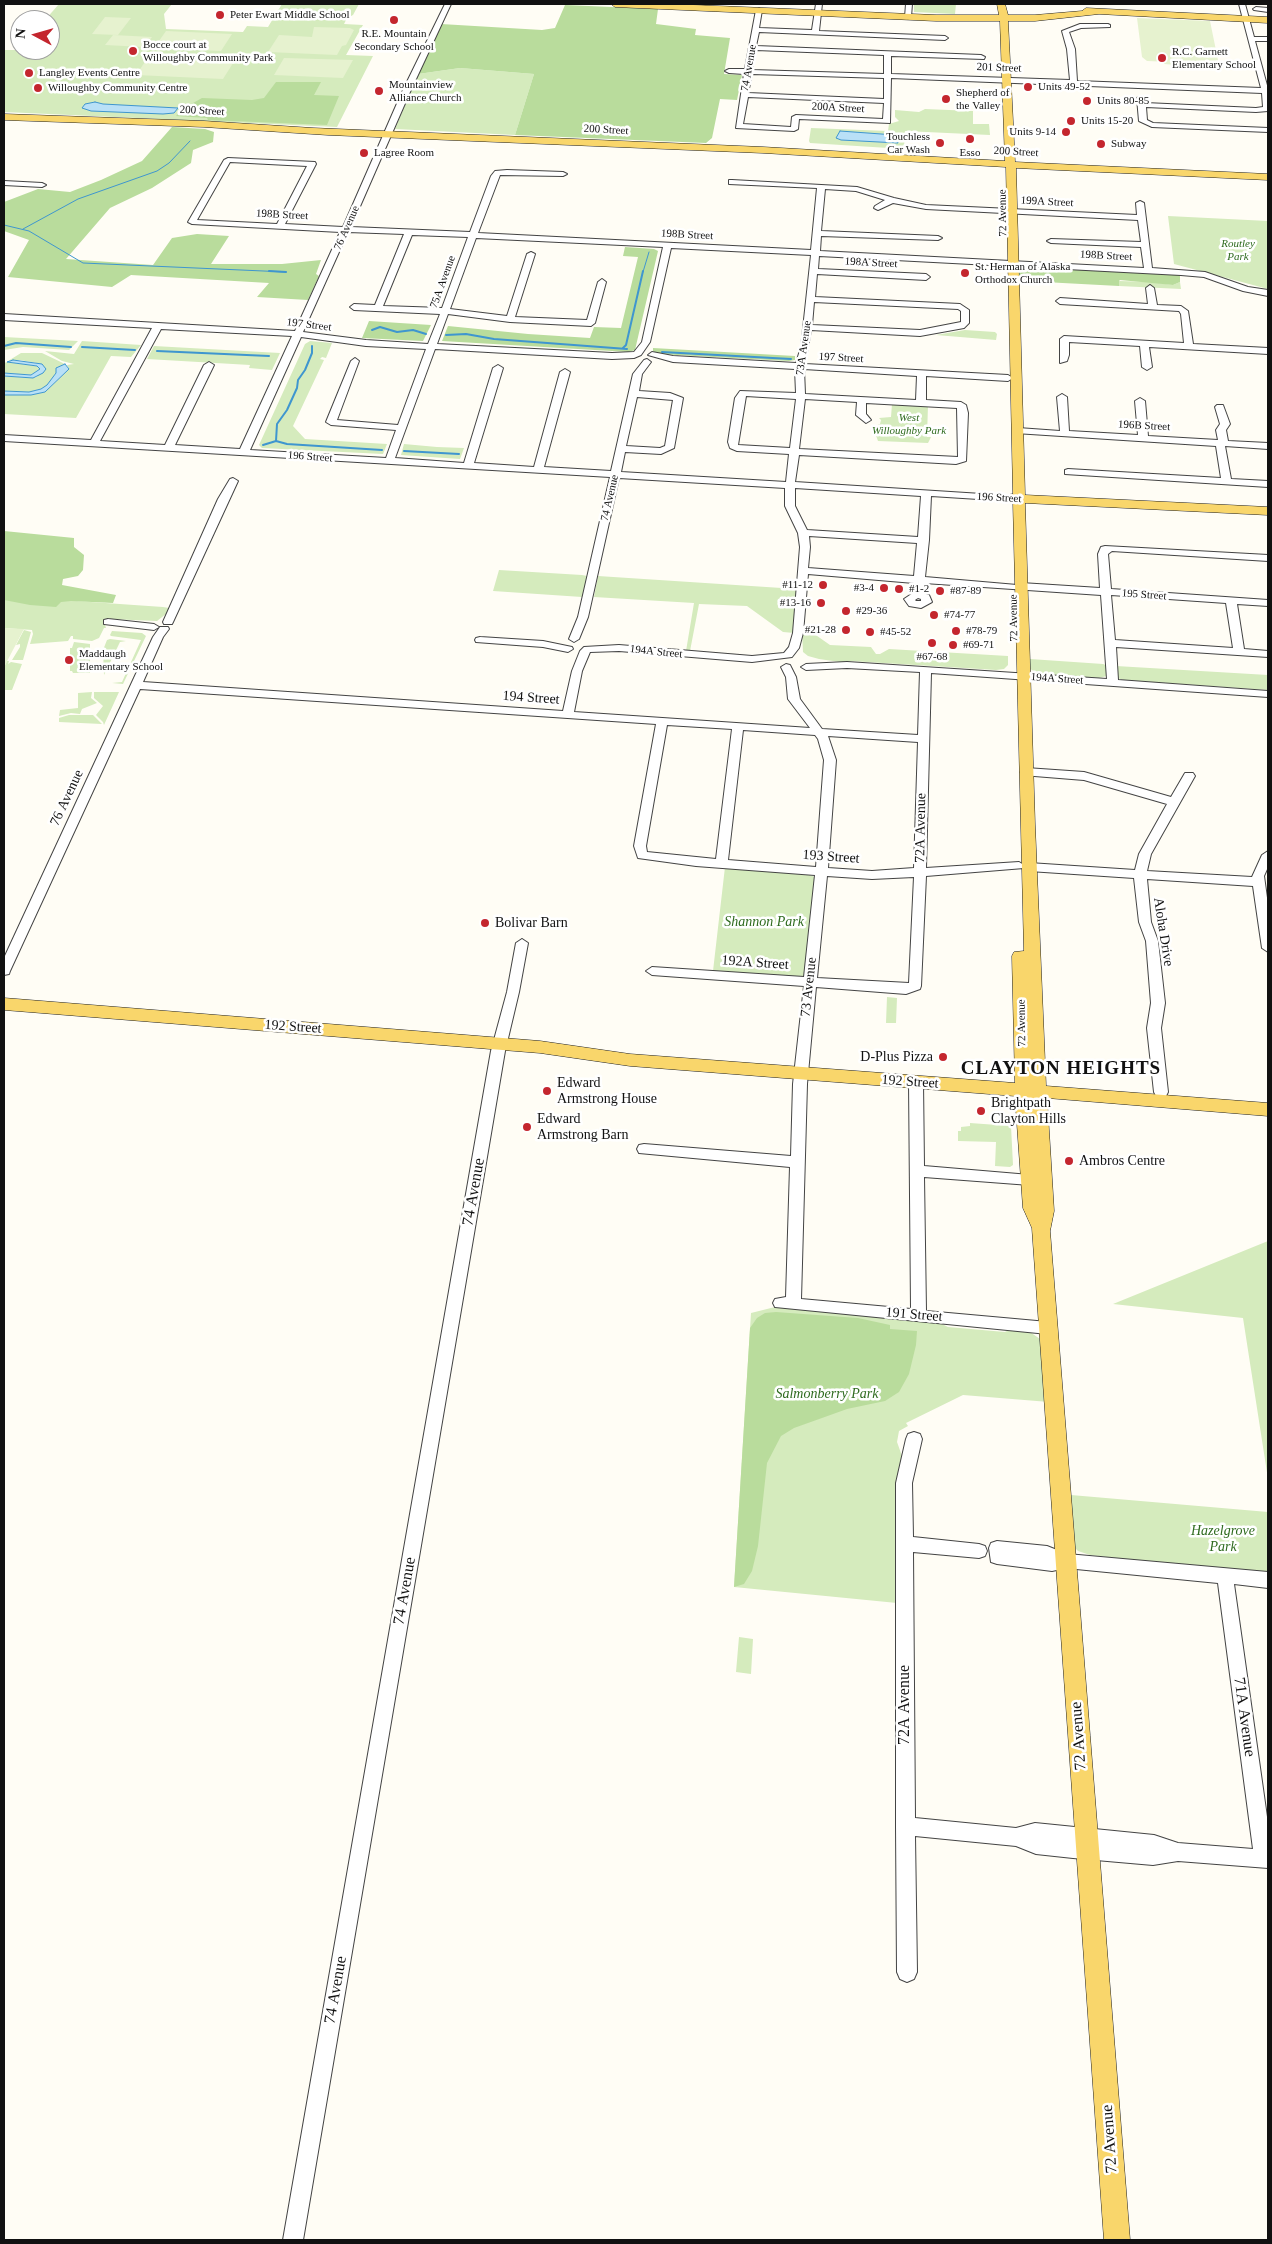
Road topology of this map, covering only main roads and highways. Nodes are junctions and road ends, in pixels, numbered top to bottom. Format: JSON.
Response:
{"nodes":[{"id":1,"x":614,"y":4,"type":"edge"},
{"id":2,"x":634,"y":4,"type":"edge"},
{"id":3,"x":1001,"y":5,"type":"edge"},
{"id":4,"x":819,"y":8,"type":"edge"},
{"id":5,"x":1000,"y":17,"type":"junction"},
{"id":6,"x":1268,"y":19,"type":"edge"},
{"id":7,"x":4,"y":115,"type":"edge"},
{"id":8,"x":1007,"y":161,"type":"junction"},
{"id":9,"x":1268,"y":172,"type":"edge"},
{"id":10,"x":1268,"y":177,"type":"edge"},
{"id":11,"x":1008,"y":263,"type":"junction"},
{"id":12,"x":1013,"y":401,"type":"junction"},
{"id":13,"x":1015,"y":498,"type":"junction"},
{"id":14,"x":1268,"y":511,"type":"edge"},
{"id":15,"x":1017,"y":586,"type":"junction"},
{"id":16,"x":1019,"y":676,"type":"junction"},
{"id":17,"x":1024,"y":866,"type":"junction"},
{"id":18,"x":4,"y":1004,"type":"edge"},
{"id":19,"x":802,"y":1068,"type":"junction"},
{"id":20,"x":1030,"y":1087,"type":"junction"},
{"id":21,"x":1268,"y":1102,"type":"edge"},
{"id":22,"x":1268,"y":1109,"type":"edge"},
{"id":23,"x":1041,"y":1231,"type":"junction"},
{"id":24,"x":1117,"y":2240,"type":"edge"}],
"edges":[{"from":1,"to":2,"type":"main road"},
{"from":2,"to":4,"type":"main road"},
{"from":3,"to":5,"type":"main road","name":"72 Avenue"},
{"from":4,"to":5,"type":"main road"},
{"from":5,"to":6,"type":"main road"},
{"from":5,"to":8,"type":"main road","name":"72 Avenue"},
{"from":7,"to":8,"type":"main road","name":"200 Street"},
{"from":8,"to":9,"type":"main road","name":"200 Street"},
{"from":8,"to":10,"type":"main road","name":"200 Street"},
{"from":8,"to":11,"type":"main road","name":"72 Avenue"},
{"from":11,"to":12,"type":"main road","name":"72 Avenue"},
{"from":11,"to":12,"type":"main road","name":"72 Avenue"},
{"from":12,"to":13,"type":"main road","name":"72 Avenue"},
{"from":12,"to":13,"type":"main road","name":"72 Avenue"},
{"from":13,"to":14,"type":"main road","name":"196 Street"},
{"from":13,"to":15,"type":"main road","name":"72 Avenue"},
{"from":13,"to":15,"type":"main road","name":"72 Avenue"},
{"from":15,"to":16,"type":"main road","name":"72 Avenue"},
{"from":16,"to":17,"type":"main road","name":"72 Avenue"},
{"from":16,"to":17,"type":"main road","name":"72 Avenue"},
{"from":17,"to":20,"type":"main road","name":"72 Avenue"},
{"from":17,"to":20,"type":"main road","name":"72 Avenue"},
{"from":18,"to":19,"type":"main road","name":"192 Street"},
{"from":19,"to":20,"type":"main road","name":"192 Street"},
{"from":19,"to":20,"type":"main road","name":"192 Street"},
{"from":20,"to":21,"type":"main road","name":"192 Street"},
{"from":20,"to":22,"type":"main road","name":"192 Street"},
{"from":20,"to":23,"type":"main road","name":"72 Avenue"},
{"from":20,"to":23,"type":"main road","name":"72 Avenue"},
{"from":23,"to":24,"type":"main road","name":"72 Avenue"}]}
